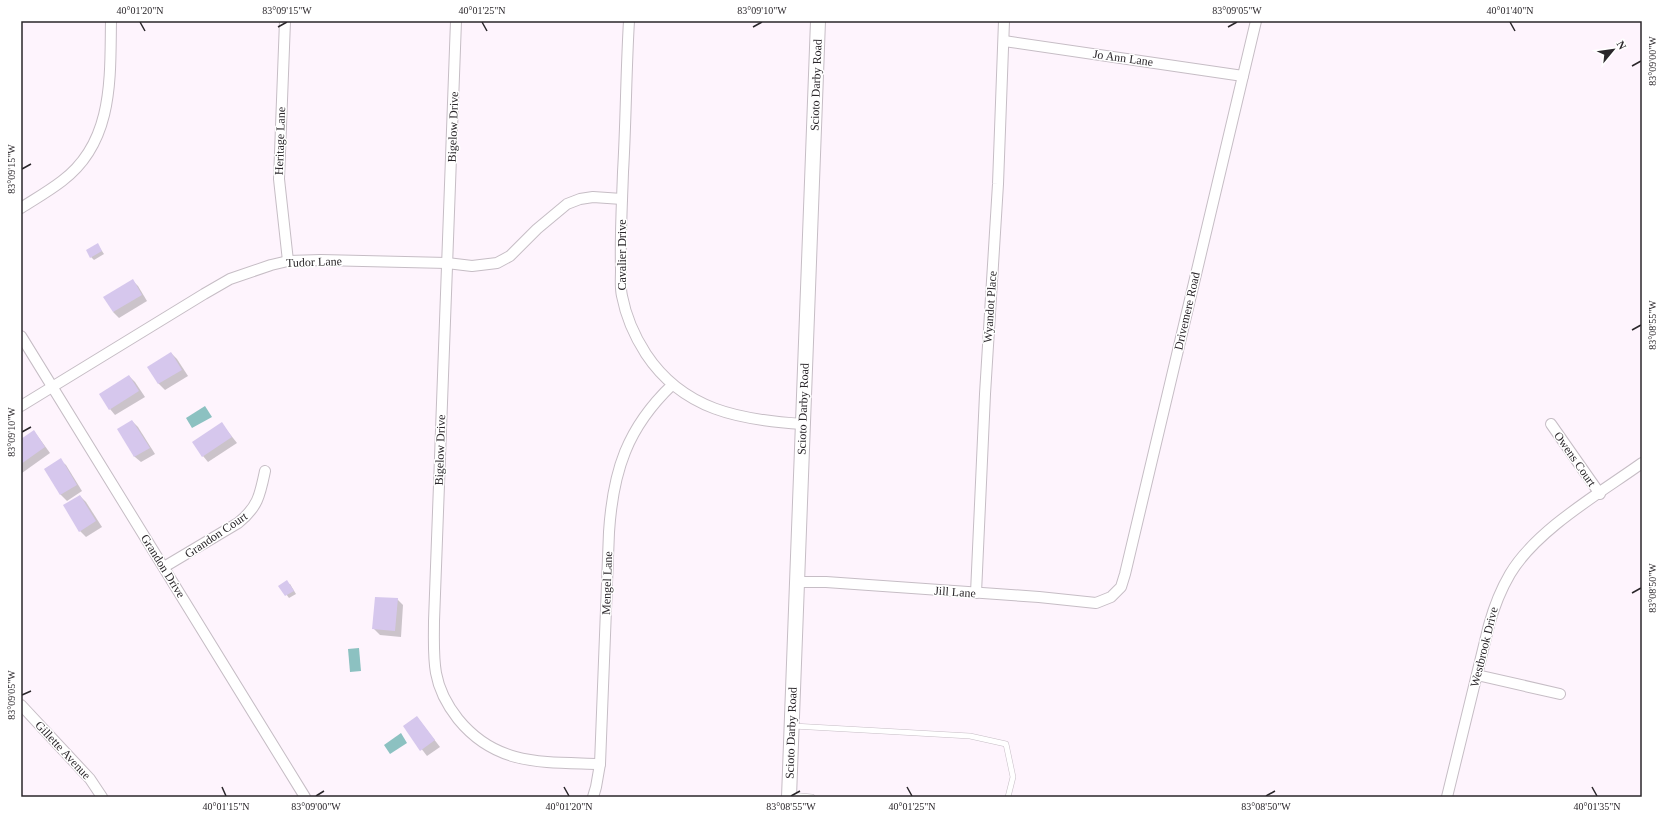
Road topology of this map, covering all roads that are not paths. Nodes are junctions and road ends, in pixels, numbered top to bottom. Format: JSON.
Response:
{"nodes":[{"id":1,"x":111,"y":21,"type":"edge"},
{"id":2,"x":285,"y":21,"type":"edge"},
{"id":3,"x":456,"y":21,"type":"edge"},
{"id":4,"x":629,"y":21,"type":"edge"},
{"id":5,"x":818,"y":21,"type":"edge"},
{"id":6,"x":1004,"y":21,"type":"edge"},
{"id":7,"x":1256,"y":21,"type":"edge"},
{"id":8,"x":1004,"y":40,"type":"junction"},
{"id":9,"x":1243,"y":76,"type":"junction"},
{"id":10,"x":622,"y":199,"type":"junction"},
{"id":11,"x":21,"y":208,"type":"edge"},
{"id":12,"x":288,"y":262,"type":"junction"},
{"id":13,"x":447,"y":264,"type":"junction"},
{"id":14,"x":21,"y":336,"type":"edge"},
{"id":15,"x":672,"y":385,"type":"junction"},
{"id":16,"x":52,"y":387,"type":"junction"},
{"id":17,"x":21,"y":406,"type":"edge"},
{"id":18,"x":802,"y":424,"type":"junction"},
{"id":19,"x":1551,"y":424,"type":"dead end"},
{"id":20,"x":1642,"y":463,"type":"edge"},
{"id":21,"x":265,"y":471,"type":"dead end"},
{"id":22,"x":1600,"y":494,"type":"junction"},
{"id":23,"x":164,"y":567,"type":"junction"},
{"id":24,"x":798,"y":582,"type":"junction"},
{"id":25,"x":976,"y":593,"type":"junction"},
{"id":26,"x":1110,"y":597,"type":"joint"},
{"id":27,"x":1477,"y":675,"type":"junction"},
{"id":28,"x":1560,"y":694,"type":"dead end"},
{"id":29,"x":21,"y":705,"type":"edge"},
{"id":30,"x":792,"y":726,"type":"junction"},
{"id":31,"x":600,"y":764,"type":"junction"},
{"id":32,"x":789,"y":796,"type":"edge"},
{"id":33,"x":102,"y":797,"type":"edge"},
{"id":34,"x":305,"y":797,"type":"edge"},
{"id":35,"x":593,"y":797,"type":"edge"},
{"id":36,"x":812,"y":797,"type":"edge"},
{"id":37,"x":1008,"y":797,"type":"edge"},
{"id":38,"x":1447,"y":797,"type":"edge"}],
"edges":[{"from":1,"to":11,"type":"street"},
{"from":2,"to":12,"type":"street","name":"Heritage Lane"},
{"from":3,"to":13,"type":"street","name":"Bigelow Drive"},
{"from":4,"to":10,"type":"street","name":"Cavalier Drive"},
{"from":5,"to":18,"type":"main road","name":"Scioto Darby Road"},
{"from":6,"to":8,"type":"street","name":"Wyandot Place"},
{"from":7,"to":9,"type":"street","name":"Drivemere Road"},
{"from":8,"to":9,"type":"street","name":"Jo Ann Lane"},
{"from":8,"to":25,"type":"street","name":"Wyandot Place"},
{"from":9,"to":26,"type":"street","name":"Drivemere Road"},
{"from":10,"to":13,"type":"street","name":"Tudor Lane"},
{"from":10,"to":15,"type":"street","name":"Cavalier Drive"},
{"from":12,"to":13,"type":"street","name":"Tudor Lane"},
{"from":12,"to":16,"type":"street","name":"Tudor Lane"},
{"from":13,"to":31,"type":"street","name":"Bigelow Drive"},
{"from":14,"to":16,"type":"street","name":"Grandon Drive"},
{"from":15,"to":18,"type":"street","name":"Cavalier Drive"},
{"from":15,"to":31,"type":"street","name":"Mengel Lane"},
{"from":16,"to":17,"type":"street","name":"Tudor Lane"},
{"from":16,"to":23,"type":"street","name":"Grandon Drive"},
{"from":18,"to":24,"type":"main road","name":"Scioto Darby Road"},
{"from":19,"to":22,"type":"street","name":"Owens Court"},
{"from":20,"to":22,"type":"street","name":"Westbrook Drive"},
{"from":21,"to":23,"type":"street","name":"Grandon Court"},
{"from":22,"to":27,"type":"street","name":"Westbrook Drive"},
{"from":23,"to":34,"type":"street","name":"Grandon Drive"},
{"from":24,"to":25,"type":"street","name":"Jill Lane"},
{"from":24,"to":30,"type":"main road","name":"Scioto Darby Road"},
{"from":25,"to":26,"type":"street","name":"Jill Lane"},
{"from":27,"to":28,"type":"street"},
{"from":27,"to":38,"type":"street","name":"Westbrook Drive"},
{"from":29,"to":33,"type":"street","name":"Gillette Avenue"},
{"from":30,"to":32,"type":"main road","name":"Scioto Darby Road"},
{"from":30,"to":37,"type":"lane"},
{"from":31,"to":35,"type":"street","name":"Mengel Lane"},
{"from":32,"to":36,"type":"lane"}]}
